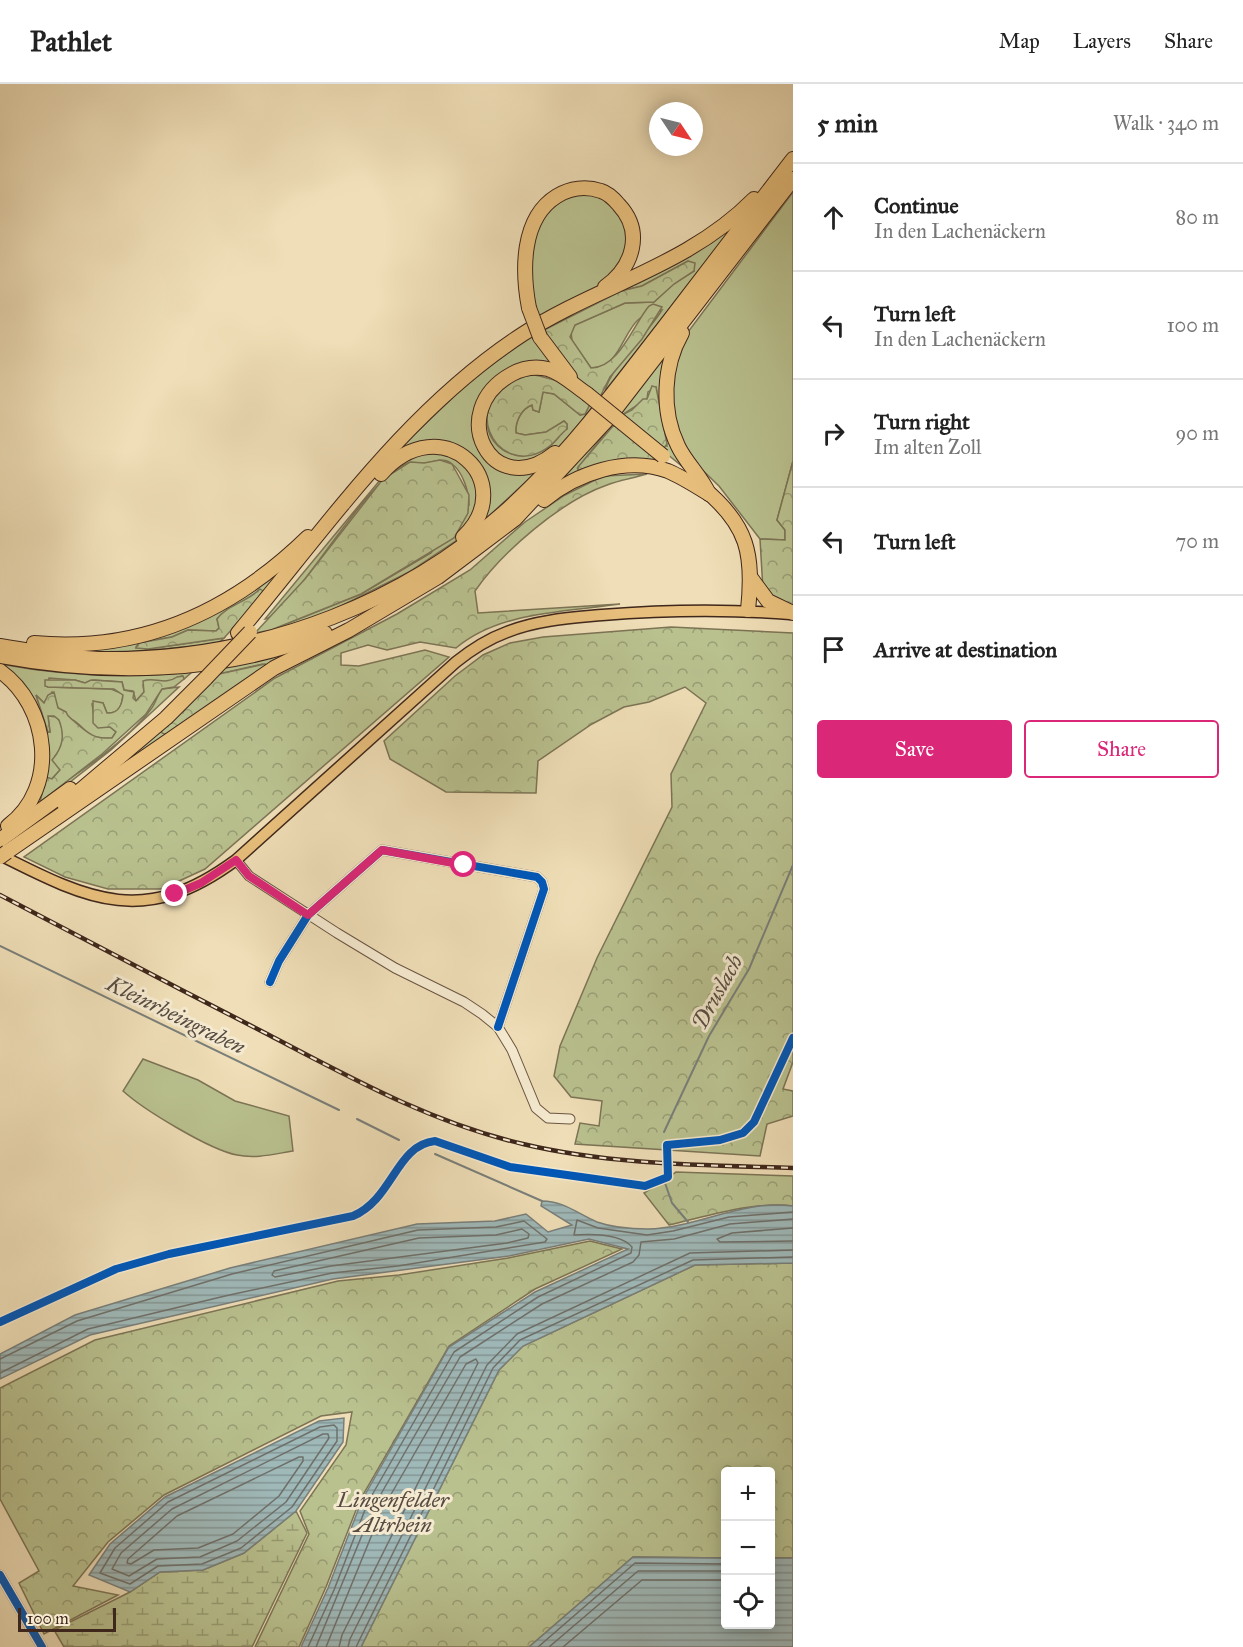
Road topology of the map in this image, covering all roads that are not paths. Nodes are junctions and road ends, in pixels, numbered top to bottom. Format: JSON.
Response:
{"nodes":[{"id":1,"x":793,"y":157,"type":"edge"},
{"id":2,"x":793,"y":179,"type":"edge"},
{"id":3,"x":592,"y":297,"type":"junction"},
{"id":4,"x":695,"y":307,"type":"junction"},
{"id":5,"x":586,"y":394,"type":"junction"},
{"id":6,"x":588,"y":424,"type":"junction"},
{"id":7,"x":709,"y":494,"type":"junction"},
{"id":8,"x":343,"y":505,"type":"junction"},
{"id":9,"x":515,"y":519,"type":"junction"},
{"id":10,"x":431,"y":568,"type":"junction"},
{"id":11,"x":751,"y":578,"type":"junction"},
{"id":12,"x":748,"y":610,"type":"junction"},
{"id":13,"x":374,"y":613,"type":"junction"},
{"id":14,"x":793,"y":614,"type":"edge"},
{"id":15,"x":244,"y":633,"type":"junction"},
{"id":16,"x":0,"y":641,"type":"edge"},
{"id":17,"x":0,"y":646,"type":"edge"},
{"id":18,"x":0,"y":656,"type":"edge"},
{"id":19,"x":0,"y":670,"type":"edge"},
{"id":20,"x":0,"y":832,"type":"edge"},
{"id":21,"x":2,"y":851,"type":"edge"},
{"id":22,"x":236,"y":860,"type":"junction"},
{"id":23,"x":308,"y":915,"type":"junction"},
{"id":24,"x":270,"y":982,"type":"dead end"},
{"id":25,"x":498,"y":1027,"type":"junction"},
{"id":26,"x":570,"y":1119,"type":"dead end"},
{"id":27,"x":0,"y":1575,"type":"edge"},
{"id":28,"x":42,"y":1647,"type":"edge"}],
"edges":[{"from":1,"to":3,"type":"highway"},
{"from":1,"to":6,"type":"highway"},
{"from":2,"to":4,"type":"highway"},
{"from":3,"to":5,"type":"highway","bridge":true},
{"from":3,"to":8,"type":"highway"},
{"from":4,"to":7,"type":"highway"},
{"from":4,"to":9,"type":"highway"},
{"from":5,"to":6,"type":"highway"},
{"from":5,"to":7,"type":"highway","bridge":true},
{"from":6,"to":10,"type":"highway"},
{"from":7,"to":9,"type":"highway"},
{"from":7,"to":11,"type":"highway"},
{"from":8,"to":15,"type":"highway"},
{"from":8,"to":16,"type":"highway"},
{"from":9,"to":13,"type":"highway"},
{"from":10,"to":15,"type":"highway"},
{"from":10,"to":17,"type":"highway"},
{"from":11,"to":12,"type":"highway"},
{"from":11,"to":14,"type":"highway"},
{"from":12,"to":14,"type":"main road"},
{"from":12,"to":22,"type":"main road"},
{"from":13,"to":18,"type":"highway"},
{"from":13,"to":21,"type":"highway"},
{"from":15,"to":21,"type":"highway"},
{"from":19,"to":20,"type":"highway"},
{"from":21,"to":22,"type":"main road"},
{"from":22,"to":23,"type":"street"},
{"from":23,"to":24,"type":"street"},
{"from":23,"to":25,"type":"street"},
{"from":23,"to":25,"type":"street"},
{"from":25,"to":26,"type":"street"},
{"from":27,"to":28,"type":"street"}]}
